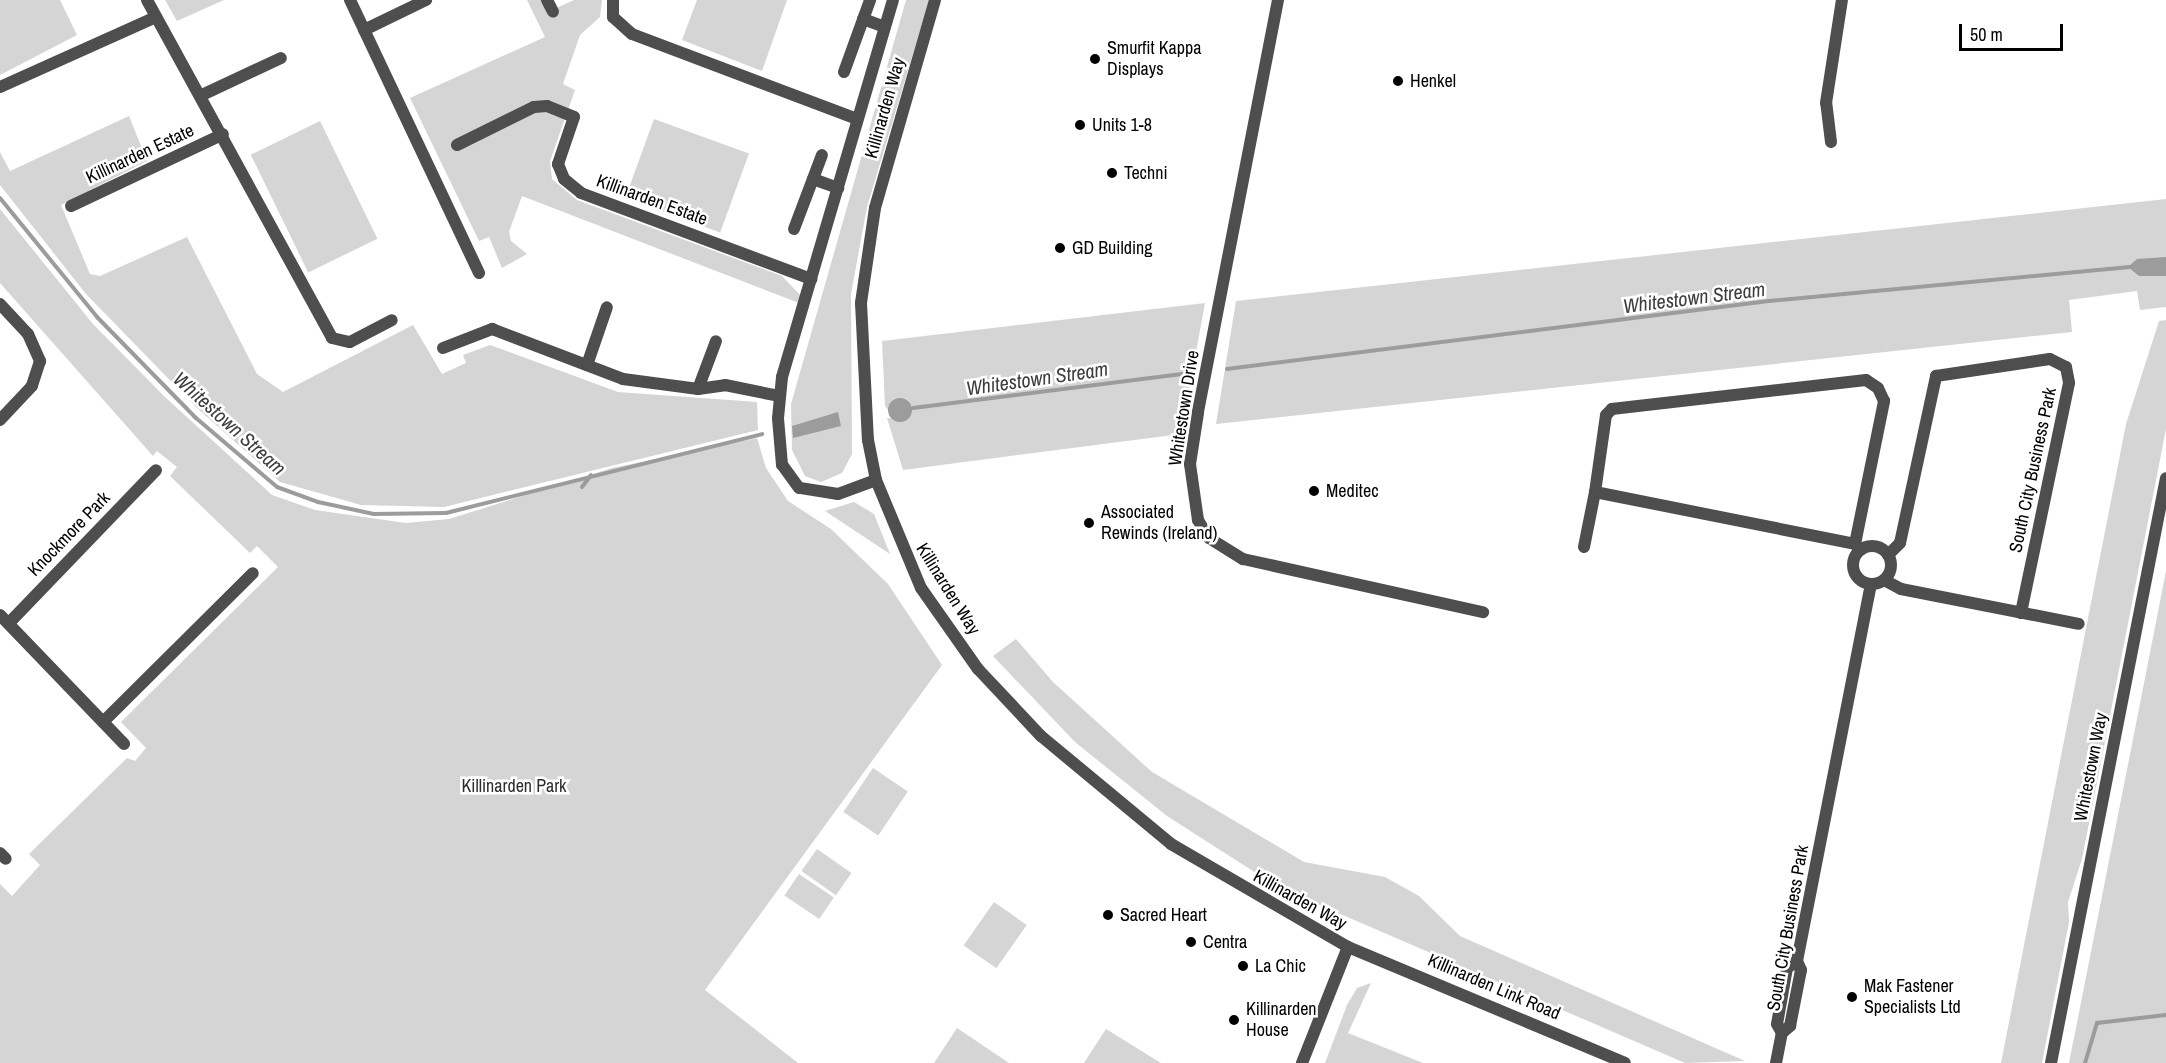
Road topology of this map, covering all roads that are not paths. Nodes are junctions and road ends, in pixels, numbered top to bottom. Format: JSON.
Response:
{"nodes":[{"id":1,"x":147,"y":0,"type":"edge"},
{"id":2,"x":350,"y":0,"type":"edge"},
{"id":3,"x":426,"y":0,"type":"edge"},
{"id":4,"x":547,"y":0,"type":"edge"},
{"id":5,"x":613,"y":0,"type":"edge"},
{"id":6,"x":870,"y":0,"type":"edge"},
{"id":7,"x":893,"y":0,"type":"edge"},
{"id":8,"x":935,"y":0,"type":"edge"},
{"id":9,"x":1278,"y":0,"type":"edge"},
{"id":10,"x":1842,"y":0,"type":"edge"},
{"id":11,"x":553,"y":12,"type":"dead end"},
{"id":12,"x":156,"y":18,"type":"junction"},
{"id":13,"x":863,"y":19,"type":"junction"},
{"id":14,"x":885,"y":27,"type":"junction"},
{"id":15,"x":364,"y":30,"type":"junction"},
{"id":16,"x":281,"y":58,"type":"dead end"},
{"id":17,"x":844,"y":72,"type":"dead end"},
{"id":18,"x":0,"y":87,"type":"edge"},
{"id":19,"x":202,"y":95,"type":"junction"},
{"id":20,"x":857,"y":119,"type":"junction"},
{"id":21,"x":223,"y":135,"type":"junction"},
{"id":22,"x":1831,"y":142,"type":"dead end"},
{"id":23,"x":457,"y":146,"type":"dead end"},
{"id":24,"x":822,"y":155,"type":"dead end"},
{"id":25,"x":813,"y":179,"type":"junction"},
{"id":26,"x":838,"y":188,"type":"junction"},
{"id":27,"x":71,"y":206,"type":"dead end"},
{"id":28,"x":794,"y":229,"type":"dead end"},
{"id":29,"x":479,"y":273,"type":"dead end"},
{"id":30,"x":812,"y":279,"type":"junction"},
{"id":31,"x":0,"y":304,"type":"edge"},
{"id":32,"x":608,"y":307,"type":"dead end"},
{"id":33,"x":392,"y":320,"type":"dead end"},
{"id":34,"x":716,"y":341,"type":"dead end"},
{"id":35,"x":443,"y":348,"type":"dead end"},
{"id":36,"x":587,"y":365,"type":"junction"},
{"id":37,"x":698,"y":389,"type":"junction"},
{"id":38,"x":778,"y":396,"type":"junction"},
{"id":39,"x":0,"y":420,"type":"edge"},
{"id":40,"x":156,"y":470,"type":"dead end"},
{"id":41,"x":2166,"y":478,"type":"edge"},
{"id":42,"x":876,"y":480,"type":"junction"},
{"id":43,"x":1595,"y":492,"type":"junction"},
{"id":44,"x":1584,"y":547,"type":"dead end"},
{"id":45,"x":1858,"y":547,"type":"junction"},
{"id":46,"x":1888,"y":555,"type":"junction"},
{"id":47,"x":253,"y":573,"type":"dead end"},
{"id":48,"x":1884,"y":580,"type":"junction"},
{"id":49,"x":1871,"y":585,"type":"junction"},
{"id":50,"x":1484,"y":612,"type":"dead end"},
{"id":51,"x":2021,"y":613,"type":"junction"},
{"id":52,"x":4,"y":619,"type":"edge"},
{"id":53,"x":2079,"y":624,"type":"dead end"},
{"id":54,"x":103,"y":722,"type":"junction"},
{"id":55,"x":124,"y":744,"type":"dead end"},
{"id":56,"x":1348,"y":947,"type":"junction"},
{"id":57,"x":1302,"y":1063,"type":"edge"},
{"id":58,"x":1625,"y":1063,"type":"edge"},
{"id":59,"x":1776,"y":1063,"type":"edge"},
{"id":60,"x":2051,"y":1063,"type":"edge"}],
"edges":[{"from":1,"to":12,"type":"street","name":"Killinarden Estate"},
{"from":2,"to":15,"type":"street"},
{"from":3,"to":15,"type":"street"},
{"from":4,"to":11,"type":"street"},
{"from":5,"to":20,"type":"street"},
{"from":6,"to":13,"type":"street"},
{"from":7,"to":14,"type":"street"},
{"from":8,"to":42,"type":"street","name":"Killinarden Way"},
{"from":9,"to":50,"type":"street","name":"Whitestown Drive"},
{"from":10,"to":22,"type":"street"},
{"from":12,"to":18,"type":"street"},
{"from":12,"to":19,"type":"street","name":"Killinarden Estate"},
{"from":13,"to":14,"type":"street"},
{"from":13,"to":17,"type":"street"},
{"from":14,"to":20,"type":"street"},
{"from":15,"to":29,"type":"street"},
{"from":16,"to":19,"type":"street"},
{"from":19,"to":21,"type":"street","name":"Killinarden Estate"},
{"from":20,"to":26,"type":"street"},
{"from":21,"to":27,"type":"street","name":"Killinarden Estate"},
{"from":21,"to":33,"type":"street","name":"Killinarden Estate"},
{"from":23,"to":30,"type":"street","name":"Killinarden Estate"},
{"from":24,"to":25,"type":"street"},
{"from":25,"to":26,"type":"street"},
{"from":25,"to":28,"type":"street"},
{"from":26,"to":30,"type":"street"},
{"from":30,"to":38,"type":"street"},
{"from":31,"to":39,"type":"street"},
{"from":32,"to":36,"type":"street"},
{"from":34,"to":37,"type":"street"},
{"from":35,"to":36,"type":"street"},
{"from":36,"to":37,"type":"street"},
{"from":37,"to":38,"type":"street"},
{"from":38,"to":42,"type":"street"},
{"from":40,"to":52,"type":"street","name":"Knockmore Park"},
{"from":41,"to":60,"type":"street","name":"Whitestown Way"},
{"from":42,"to":56,"type":"street","name":"Killinarden Way"},
{"from":43,"to":44,"type":"street"},
{"from":43,"to":45,"type":"street"},
{"from":43,"to":45,"type":"street"},
{"from":45,"to":46,"type":"street"},
{"from":45,"to":49,"type":"street"},
{"from":46,"to":48,"type":"street","name":"South City Business Park"},
{"from":46,"to":51,"type":"street","name":"South City Business Park"},
{"from":47,"to":54,"type":"street"},
{"from":48,"to":49,"type":"street"},
{"from":48,"to":51,"type":"street"},
{"from":49,"to":59,"type":"street","name":"South City Business Park"},
{"from":51,"to":53,"type":"street"},
{"from":52,"to":54,"type":"street","name":"Knockmore Park"},
{"from":54,"to":55,"type":"street","name":"Knockmore Park"},
{"from":56,"to":57,"type":"street"},
{"from":56,"to":58,"type":"street","name":"Killinarden Link Road"}]}
